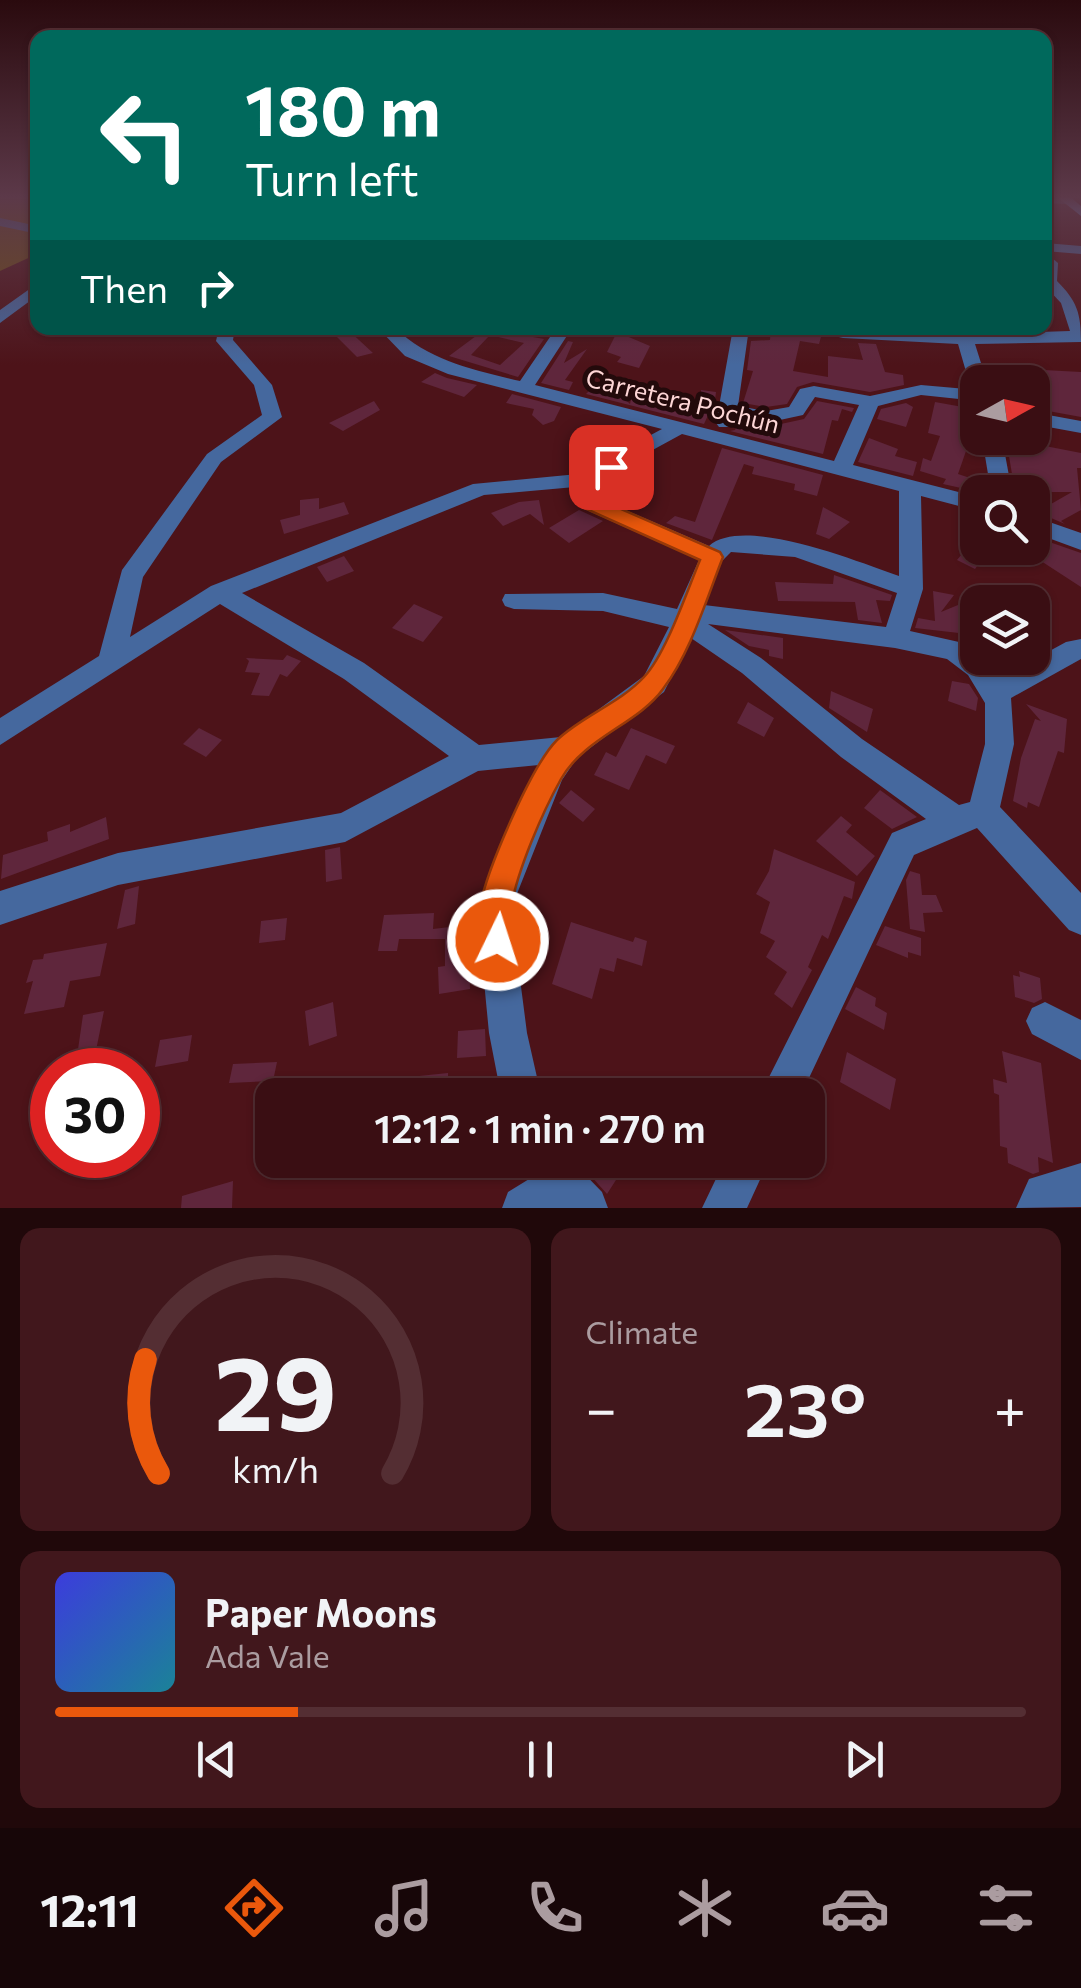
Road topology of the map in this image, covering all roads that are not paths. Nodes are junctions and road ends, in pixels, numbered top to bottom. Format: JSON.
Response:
{"nodes":[{"id":1,"x":1052,"y":289,"type":"edge"},
{"id":2,"x":30,"y":294,"type":"edge"},
{"id":3,"x":1074,"y":301,"type":"edge"},
{"id":4,"x":0,"y":318,"type":"edge"},
{"id":5,"x":225,"y":335,"type":"edge"},
{"id":6,"x":394,"y":335,"type":"edge"},
{"id":7,"x":558,"y":335,"type":"edge"},
{"id":8,"x":739,"y":335,"type":"edge"},
{"id":9,"x":853,"y":335,"type":"edge"},
{"id":10,"x":963,"y":335,"type":"edge"},
{"id":11,"x":1080,"y":336,"type":"edge"},
{"id":12,"x":973,"y":365,"type":"edge"},
{"id":13,"x":525,"y":387,"type":"junction"},
{"id":14,"x":960,"y":394,"type":"edge"},
{"id":15,"x":870,"y":402,"type":"junction"},
{"id":16,"x":729,"y":410,"type":"junction"},
{"id":17,"x":1050,"y":421,"type":"edge"},
{"id":18,"x":1081,"y":427,"type":"edge"},
{"id":19,"x":679,"y":428,"type":"junction"},
{"id":20,"x":724,"y":438,"type":"junction"},
{"id":21,"x":841,"y":468,"type":"junction"},
{"id":22,"x":583,"y":480,"type":"junction"},
{"id":23,"x":910,"y":485,"type":"junction"},
{"id":24,"x":960,"y":499,"type":"edge"},
{"id":25,"x":1050,"y":530,"type":"edge"},
{"id":26,"x":1081,"y":541,"type":"edge"},
{"id":27,"x":712,"y":557,"type":"junction"},
{"id":28,"x":911,"y":589,"type":"junction"},
{"id":29,"x":220,"y":592,"type":"junction"},
{"id":30,"x":514,"y":600,"type":"dead end"},
{"id":31,"x":687,"y":618,"type":"junction"},
{"id":32,"x":895,"y":638,"type":"junction"},
{"id":33,"x":1081,"y":649,"type":"edge"},
{"id":34,"x":111,"y":661,"type":"junction"},
{"id":35,"x":1000,"y":692,"type":"junction"},
{"id":36,"x":0,"y":733,"type":"edge"},
{"id":37,"x":566,"y":749,"type":"junction"},
{"id":38,"x":474,"y":758,"type":"junction"},
{"id":39,"x":969,"y":816,"type":"junction"},
{"id":40,"x":0,"y":908,"type":"edge"},
{"id":41,"x":1081,"y":918,"type":"edge"},
{"id":42,"x":1045,"y":1020,"type":"dead end"},
{"id":43,"x":1081,"y":1041,"type":"edge"},
{"id":44,"x":518,"y":1078,"type":"edge"},
{"id":45,"x":788,"y":1078,"type":"edge"},
{"id":46,"x":739,"y":1178,"type":"edge"},
{"id":47,"x":565,"y":1184,"type":"edge"},
{"id":48,"x":1081,"y":1185,"type":"edge"},
{"id":49,"x":524,"y":1208,"type":"edge"},
{"id":50,"x":724,"y":1208,"type":"edge"},
{"id":51,"x":1038,"y":1208,"type":"edge"}],
"edges":[{"from":1,"to":3,"type":"street"},
{"from":2,"to":4,"type":"street"},
{"from":3,"to":11,"type":"street"},
{"from":5,"to":34,"type":"street"},
{"from":6,"to":13,"type":"street","name":"Carretera Pochún"},
{"from":7,"to":13,"type":"street"},
{"from":8,"to":16,"type":"street"},
{"from":9,"to":10,"type":"street"},
{"from":10,"to":11,"type":"street"},
{"from":10,"to":12,"type":"street"},
{"from":13,"to":19,"type":"street","name":"Carretera Pochún"},
{"from":14,"to":15,"type":"street"},
{"from":15,"to":16,"type":"street"},
{"from":15,"to":21,"type":"street"},
{"from":16,"to":20,"type":"street"},
{"from":17,"to":18,"type":"street"},
{"from":19,"to":20,"type":"street","name":"Carretera Pochún"},
{"from":19,"to":22,"type":"street"},
{"from":20,"to":21,"type":"street","name":"Carretera Pochún"},
{"from":21,"to":23,"type":"street","name":"Carretera Pochún"},
{"from":22,"to":27,"type":"street"},
{"from":22,"to":29,"type":"street"},
{"from":23,"to":24,"type":"street","name":"Carretera Pochún"},
{"from":23,"to":28,"type":"street"},
{"from":25,"to":26,"type":"street"},
{"from":27,"to":28,"type":"street"},
{"from":27,"to":31,"type":"street"},
{"from":28,"to":32,"type":"street"},
{"from":29,"to":34,"type":"street"},
{"from":29,"to":38,"type":"street"},
{"from":30,"to":31,"type":"street"},
{"from":31,"to":32,"type":"street"},
{"from":31,"to":37,"type":"street"},
{"from":31,"to":39,"type":"street"},
{"from":32,"to":35,"type":"street"},
{"from":33,"to":35,"type":"street"},
{"from":34,"to":36,"type":"street"},
{"from":35,"to":39,"type":"street"},
{"from":37,"to":38,"type":"street"},
{"from":37,"to":44,"type":"street"},
{"from":38,"to":40,"type":"street"},
{"from":39,"to":41,"type":"street"},
{"from":39,"to":45,"type":"street"},
{"from":42,"to":43,"type":"street"},
{"from":46,"to":50,"type":"street"},
{"from":47,"to":49,"type":"street"},
{"from":48,"to":51,"type":"street"}]}
